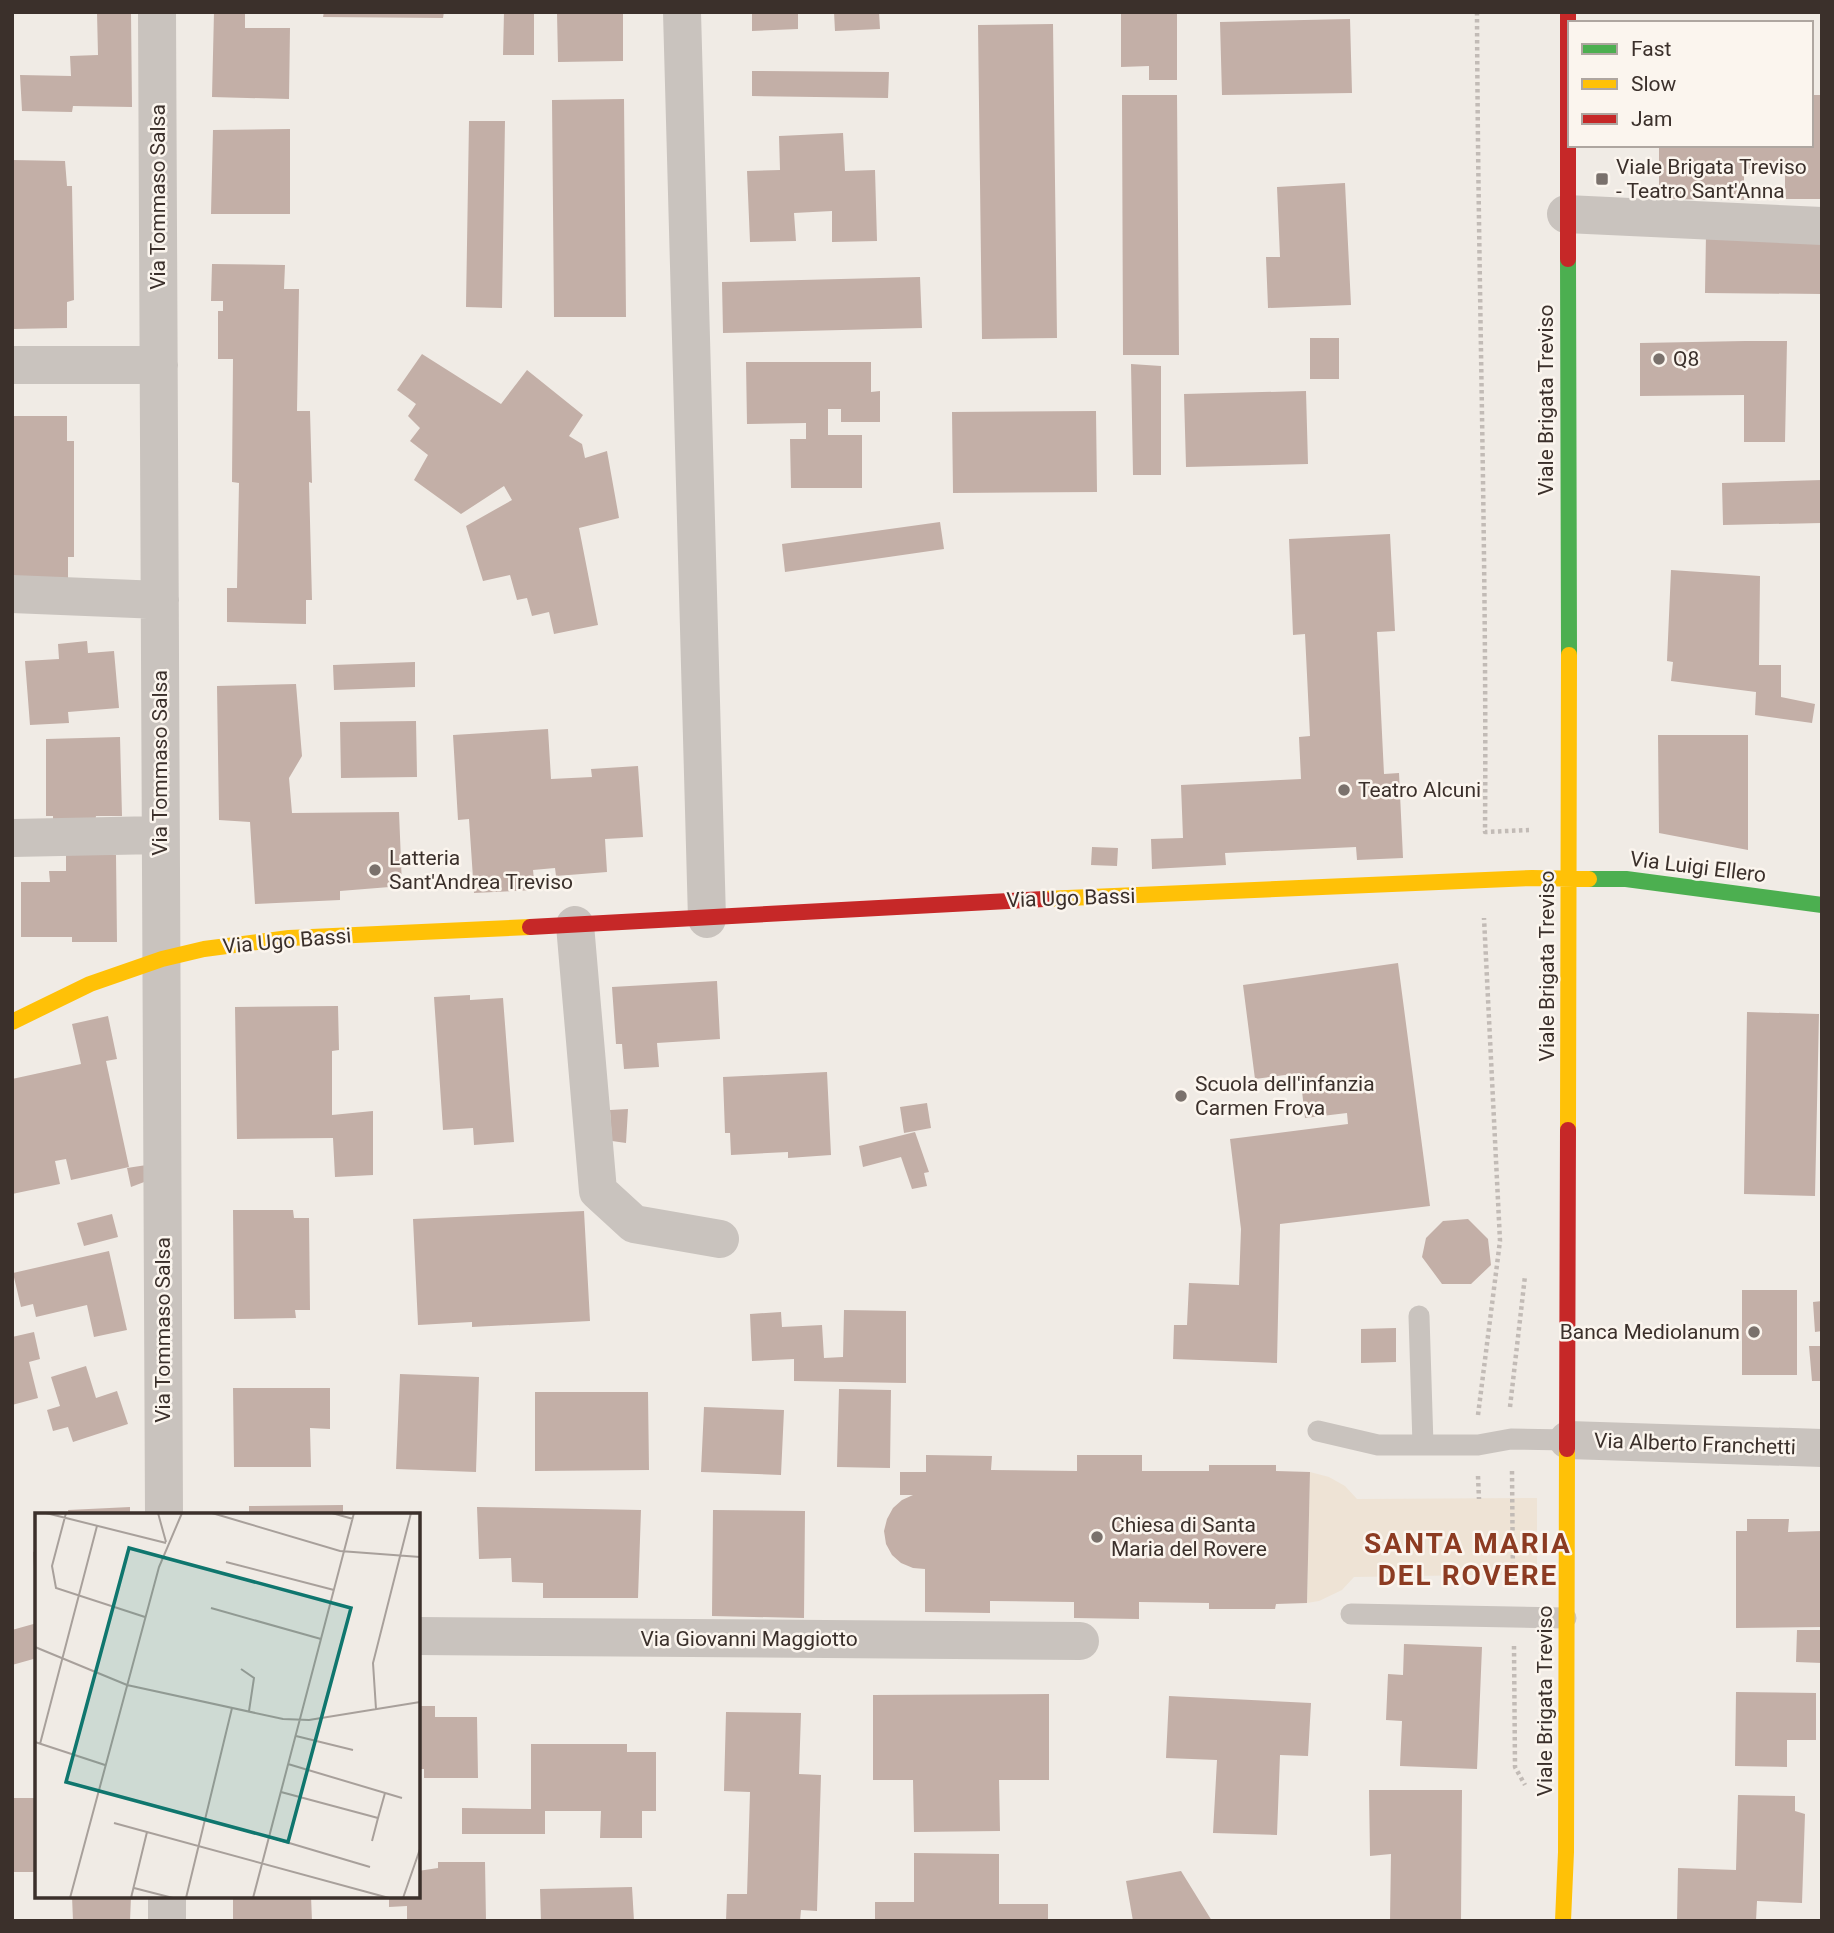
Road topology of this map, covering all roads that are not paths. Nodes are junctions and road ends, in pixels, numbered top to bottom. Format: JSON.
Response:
{"nodes":[{"id":1,"x":157,"y":12,"type":"edge"},
{"id":2,"x":682,"y":12,"type":"edge"},
{"id":3,"x":1568,"y":12,"type":"edge"},
{"id":4,"x":1566,"y":214,"type":"junction"},
{"id":5,"x":1822,"y":226,"type":"edge"},
{"id":6,"x":12,"y":365,"type":"edge"},
{"id":7,"x":159,"y":365,"type":"junction"},
{"id":8,"x":12,"y":594,"type":"edge"},
{"id":9,"x":160,"y":600,"type":"junction"},
{"id":10,"x":160,"y":835,"type":"junction"},
{"id":11,"x":12,"y":838,"type":"edge"},
{"id":12,"x":1569,"y":877,"type":"junction"},
{"id":13,"x":1822,"y":905,"type":"edge"},
{"id":14,"x":707,"y":919,"type":"junction"},
{"id":15,"x":575,"y":925,"type":"junction"},
{"id":16,"x":162,"y":959,"type":"junction"},
{"id":17,"x":12,"y":1022,"type":"edge"},
{"id":18,"x":720,"y":1239,"type":"dead end"},
{"id":19,"x":1419,"y":1316,"type":"dead end"},
{"id":20,"x":1318,"y":1432,"type":"dead end"},
{"id":21,"x":1568,"y":1440,"type":"junction"},
{"id":22,"x":1423,"y":1445,"type":"junction"},
{"id":23,"x":1822,"y":1448,"type":"edge"},
{"id":24,"x":164,"y":1513,"type":"edge"},
{"id":25,"x":1351,"y":1614,"type":"dead end"},
{"id":26,"x":1566,"y":1618,"type":"junction"},
{"id":27,"x":420,"y":1636,"type":"edge"},
{"id":28,"x":1080,"y":1642,"type":"dead end"},
{"id":29,"x":167,"y":1898,"type":"edge"},
{"id":30,"x":167,"y":1921,"type":"edge"},
{"id":31,"x":1563,"y":1921,"type":"edge"}],
"edges":[{"from":1,"to":7,"type":"street","name":"Via Tommaso Salsa"},
{"from":2,"to":14,"type":"street"},
{"from":3,"to":4,"type":"main road","name":"Viale Brigata Treviso"},
{"from":4,"to":5,"type":"street"},
{"from":4,"to":12,"type":"main road","name":"Viale Brigata Treviso"},
{"from":6,"to":7,"type":"street"},
{"from":7,"to":9,"type":"street","name":"Via Tommaso Salsa"},
{"from":8,"to":9,"type":"street"},
{"from":9,"to":10,"type":"street","name":"Via Tommaso Salsa"},
{"from":10,"to":11,"type":"street"},
{"from":10,"to":16,"type":"street","name":"Via Tommaso Salsa"},
{"from":12,"to":13,"type":"main road","name":"Via Luigi Ellero"},
{"from":12,"to":14,"type":"main road","name":"Via Ugo Bassi"},
{"from":12,"to":21,"type":"main road","name":"Viale Brigata Treviso"},
{"from":14,"to":15,"type":"main road","name":"Via Ugo Bassi"},
{"from":15,"to":16,"type":"main road","name":"Via Ugo Bassi"},
{"from":15,"to":18,"type":"street"},
{"from":16,"to":17,"type":"main road","name":"Via Ugo Bassi"},
{"from":16,"to":24,"type":"street","name":"Via Tommaso Salsa"},
{"from":19,"to":22,"type":"lane"},
{"from":20,"to":22,"type":"lane"},
{"from":21,"to":22,"type":"lane"},
{"from":21,"to":23,"type":"street","name":"Via Alberto Franchetti"},
{"from":21,"to":26,"type":"main road","name":"Viale Brigata Treviso"},
{"from":25,"to":26,"type":"lane"},
{"from":26,"to":31,"type":"main road","name":"Viale Brigata Treviso"},
{"from":27,"to":28,"type":"street","name":"Via Giovanni Maggiotto"},
{"from":29,"to":30,"type":"street"}]}
